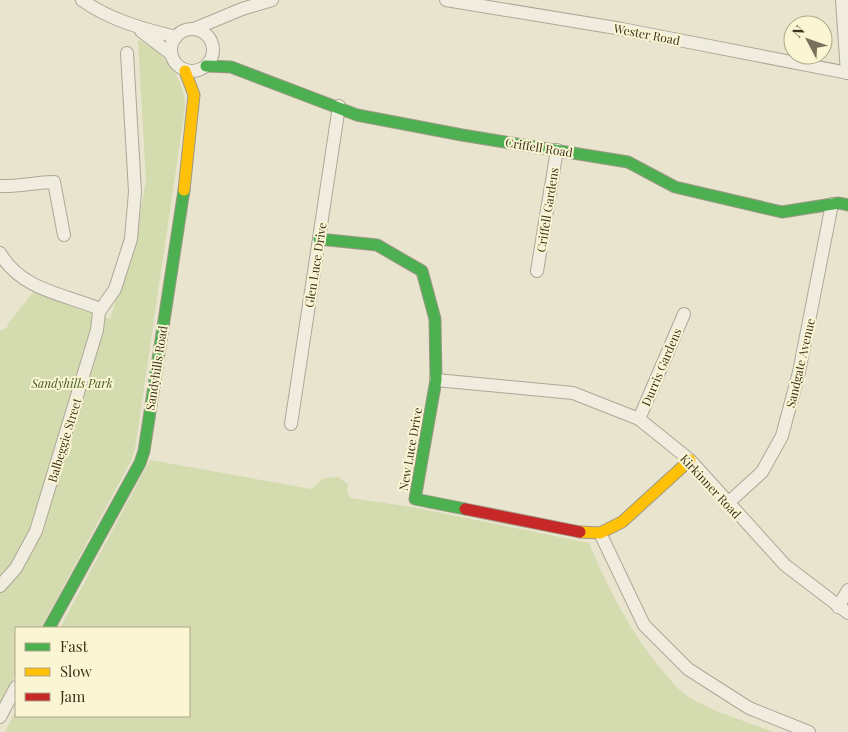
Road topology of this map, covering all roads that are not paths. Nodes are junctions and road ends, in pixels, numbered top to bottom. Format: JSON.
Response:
{"nodes":[{"id":1,"x":82,"y":0,"type":"edge"},
{"id":2,"x":272,"y":0,"type":"edge"},
{"id":3,"x":446,"y":0,"type":"edge"},
{"id":4,"x":842,"y":0,"type":"edge"},
{"id":5,"x":494,"y":4,"type":"edge"},
{"id":6,"x":217,"y":20,"type":"junction"},
{"id":7,"x":138,"y":28,"type":"junction"},
{"id":8,"x":194,"y":29,"type":"junction"},
{"id":9,"x":176,"y":36,"type":"junction"},
{"id":10,"x":207,"y":36,"type":"junction"},
{"id":11,"x":213,"y":52,"type":"junction"},
{"id":12,"x":127,"y":53,"type":"dead end"},
{"id":13,"x":171,"y":54,"type":"junction"},
{"id":14,"x":231,"y":67,"type":"junction"},
{"id":15,"x":203,"y":68,"type":"junction"},
{"id":16,"x":185,"y":70,"type":"junction"},
{"id":17,"x":847,"y":73,"type":"edge"},
{"id":18,"x":192,"y":86,"type":"junction"},
{"id":19,"x":339,"y":106,"type":"junction"},
{"id":20,"x":557,"y":150,"type":"junction"},
{"id":21,"x":0,"y":186,"type":"edge"},
{"id":22,"x":832,"y":204,"type":"junction"},
{"id":23,"x":848,"y":205,"type":"edge"},
{"id":24,"x":64,"y":235,"type":"dead end"},
{"id":25,"x":319,"y":239,"type":"junction"},
{"id":26,"x":0,"y":253,"type":"edge"},
{"id":27,"x":537,"y":271,"type":"dead end"},
{"id":28,"x":100,"y":309,"type":"junction"},
{"id":29,"x":684,"y":314,"type":"dead end"},
{"id":30,"x":436,"y":380,"type":"junction"},
{"id":31,"x":639,"y":419,"type":"junction"},
{"id":32,"x":291,"y":424,"type":"dead end"},
{"id":33,"x":690,"y":460,"type":"junction"},
{"id":34,"x":728,"y":503,"type":"junction"},
{"id":35,"x":600,"y":533,"type":"junction"},
{"id":36,"x":0,"y":586,"type":"edge"},
{"id":37,"x":848,"y":590,"type":"edge"},
{"id":38,"x":843,"y":610,"type":"edge"},
{"id":39,"x":50,"y":627,"type":"edge"},
{"id":40,"x":15,"y":689,"type":"edge"},
{"id":41,"x":0,"y":717,"type":"edge"},
{"id":42,"x":810,"y":732,"type":"edge"}],
"edges":[{"from":1,"to":7,"type":"street","name":"Sandyhills Road"},
{"from":2,"to":6,"type":"street"},
{"from":3,"to":5,"type":"street","name":"Wester Road"},
{"from":4,"to":17,"type":"street"},
{"from":5,"to":17,"type":"street","name":"Wester Road"},
{"from":6,"to":8,"type":"street"},
{"from":6,"to":10,"type":"street"},
{"from":7,"to":9,"type":"street","name":"Sandyhills Road"},
{"from":7,"to":13,"type":"street","name":"Sandyhills Road"},
{"from":8,"to":9,"type":"street"},
{"from":8,"to":10,"type":"street"},
{"from":9,"to":13,"type":"street"},
{"from":10,"to":11,"type":"street"},
{"from":11,"to":14,"type":"street","name":"Criffell Road"},
{"from":11,"to":15,"type":"street","name":"Sandyhills Road"},
{"from":12,"to":28,"type":"street","name":"Balbeggie Street"},
{"from":13,"to":16,"type":"street","name":"Sandyhills Road"},
{"from":14,"to":15,"type":"street","name":"Criffell Road"},
{"from":14,"to":19,"type":"street","name":"Criffell Road"},
{"from":15,"to":16,"type":"street"},
{"from":15,"to":18,"type":"street","name":"Sandyhills Road"},
{"from":16,"to":18,"type":"street","name":"Sandyhills Road"},
{"from":18,"to":39,"type":"street","name":"Sandyhills Road"},
{"from":19,"to":20,"type":"street","name":"Criffell Road"},
{"from":19,"to":25,"type":"street","name":"Glen Luce Drive"},
{"from":20,"to":22,"type":"street","name":"Criffell Road"},
{"from":20,"to":27,"type":"street","name":"Criffell Gardens"},
{"from":21,"to":24,"type":"street"},
{"from":22,"to":23,"type":"street","name":"Criffell Road"},
{"from":22,"to":34,"type":"street","name":"Sandgate Avenue"},
{"from":25,"to":30,"type":"street","name":"New Luce Drive"},
{"from":25,"to":32,"type":"street","name":"Glen Luce Drive"},
{"from":26,"to":28,"type":"street"},
{"from":28,"to":36,"type":"street","name":"Balbeggie Street"},
{"from":29,"to":31,"type":"street","name":"Durris Gardens"},
{"from":30,"to":31,"type":"street","name":"Kirkinner Road"},
{"from":30,"to":35,"type":"street","name":"New Luce Drive"},
{"from":31,"to":33,"type":"street","name":"Kirkinner Road"},
{"from":33,"to":34,"type":"street","name":"Kirkinner Road"},
{"from":33,"to":35,"type":"street"},
{"from":34,"to":38,"type":"street","name":"Kirkinner Road"},
{"from":35,"to":42,"type":"street"},
{"from":37,"to":38,"type":"street"},
{"from":40,"to":41,"type":"street"}]}
